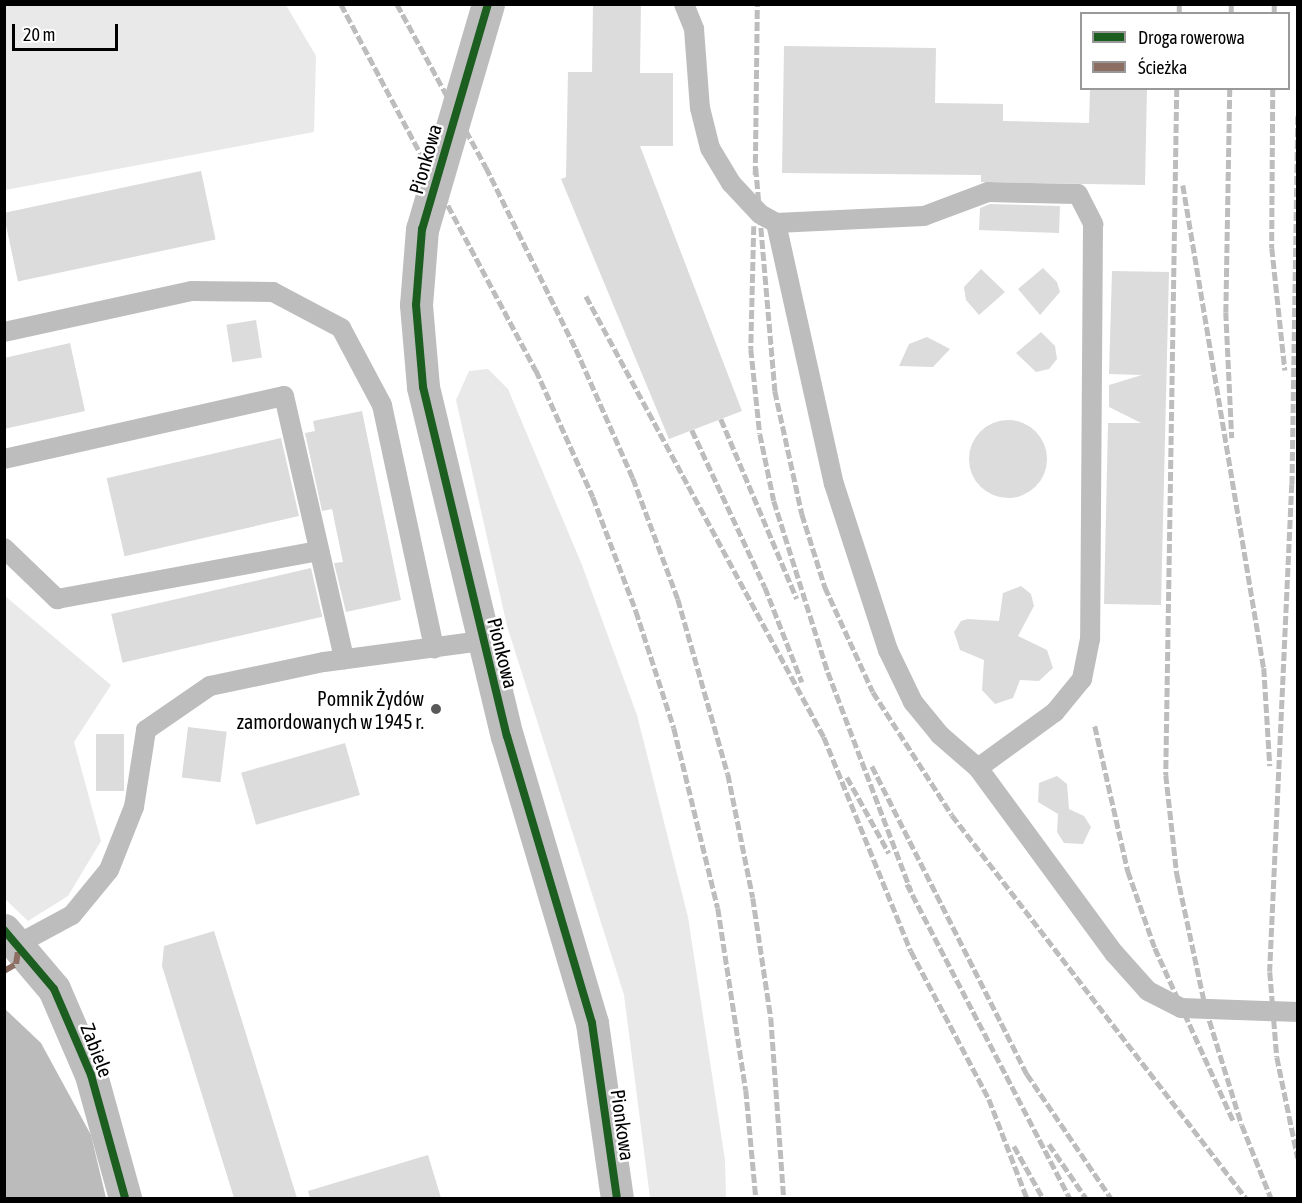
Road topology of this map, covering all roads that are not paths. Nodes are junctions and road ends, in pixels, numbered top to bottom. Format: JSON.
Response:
{"nodes":[{"id":1,"x":488,"y":4,"type":"edge"},
{"id":2,"x":684,"y":4,"type":"edge"},
{"id":3,"x":776,"y":223,"type":"junction"},
{"id":4,"x":4,"y":332,"type":"edge"},
{"id":5,"x":4,"y":459,"type":"edge"},
{"id":6,"x":4,"y":548,"type":"edge"},
{"id":7,"x":318,"y":550,"type":"junction"},
{"id":8,"x":482,"y":640,"type":"junction"},
{"id":9,"x":434,"y":648,"type":"junction"},
{"id":10,"x":344,"y":659,"type":"junction"},
{"id":11,"x":978,"y":768,"type":"junction"},
{"id":12,"x":12,"y":937,"type":"edge"},
{"id":13,"x":1298,"y":1012,"type":"edge"},
{"id":14,"x":125,"y":1198,"type":"edge"},
{"id":15,"x":617,"y":1198,"type":"edge"}],
"edges":[{"from":1,"to":8,"type":"street","name":"Pionkowa"},
{"from":2,"to":3,"type":"lane"},
{"from":3,"to":11,"type":"lane"},
{"from":3,"to":11,"type":"lane"},
{"from":4,"to":9,"type":"lane"},
{"from":5,"to":7,"type":"lane"},
{"from":6,"to":7,"type":"lane"},
{"from":7,"to":10,"type":"lane"},
{"from":8,"to":9,"type":"lane"},
{"from":8,"to":15,"type":"street","name":"Pionkowa"},
{"from":9,"to":10,"type":"lane"},
{"from":10,"to":12,"type":"lane"},
{"from":11,"to":13,"type":"lane"},
{"from":12,"to":14,"type":"street","name":"Zabiele"}]}
